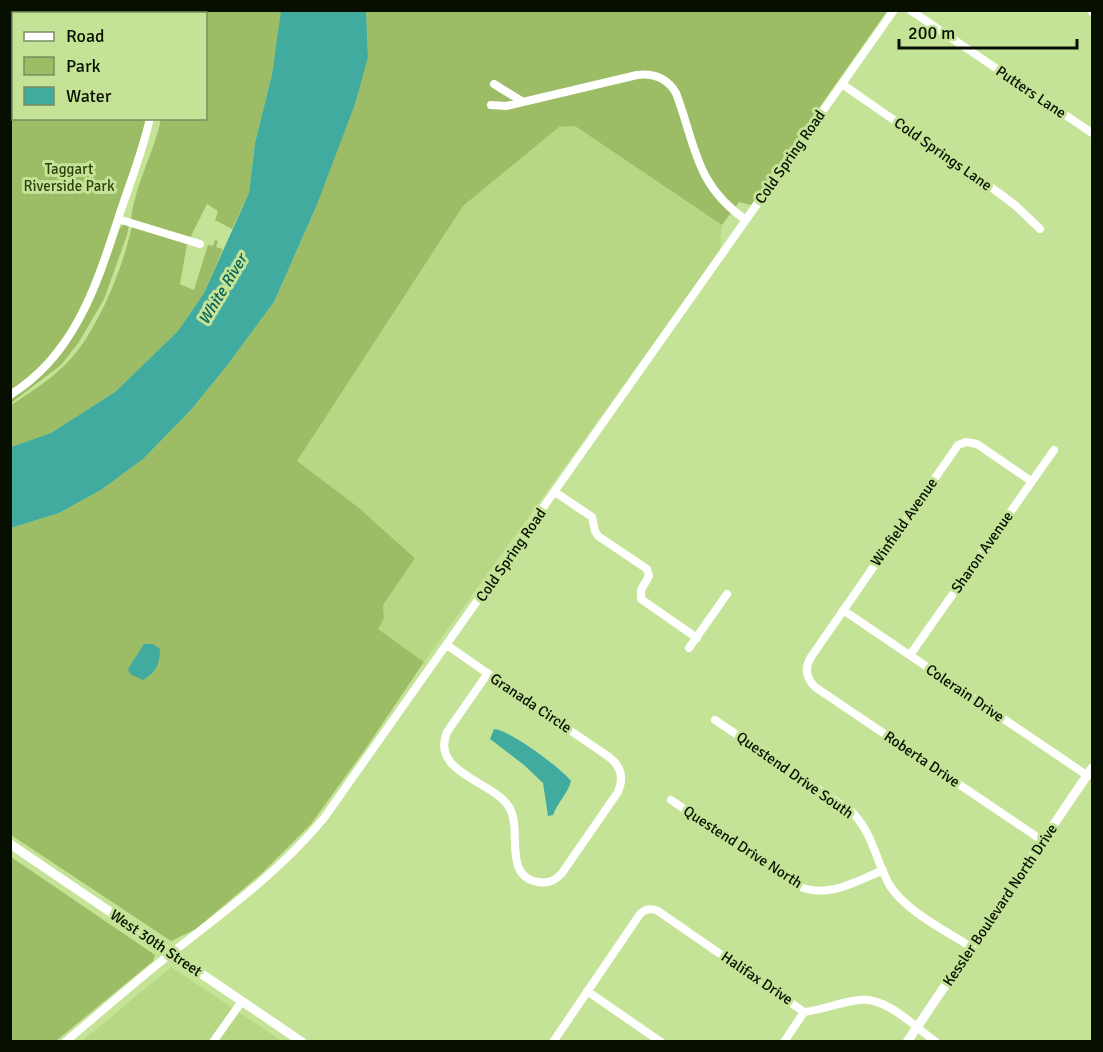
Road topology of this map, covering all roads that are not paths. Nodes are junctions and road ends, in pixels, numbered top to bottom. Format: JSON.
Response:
{"nodes":[{"id":1,"x":894,"y":10,"type":"edge"},
{"id":2,"x":910,"y":10,"type":"edge"},
{"id":3,"x":494,"y":84,"type":"dead end"},
{"id":4,"x":842,"y":84,"type":"junction"},
{"id":5,"x":523,"y":102,"type":"junction"},
{"id":6,"x":491,"y":105,"type":"dead end"},
{"id":7,"x":149,"y":120,"type":"edge"},
{"id":8,"x":1092,"y":133,"type":"edge"},
{"id":9,"x":118,"y":219,"type":"junction"},
{"id":10,"x":746,"y":220,"type":"junction"},
{"id":11,"x":1040,"y":229,"type":"dead end"},
{"id":12,"x":200,"y":244,"type":"dead end"},
{"id":13,"x":10,"y":395,"type":"edge"},
{"id":14,"x":1054,"y":450,"type":"dead end"},
{"id":15,"x":1031,"y":481,"type":"junction"},
{"id":16,"x":555,"y":492,"type":"junction"},
{"id":17,"x":727,"y":594,"type":"dead end"},
{"id":18,"x":843,"y":610,"type":"junction"},
{"id":19,"x":697,"y":638,"type":"junction"},
{"id":20,"x":447,"y":645,"type":"junction"},
{"id":21,"x":689,"y":648,"type":"dead end"},
{"id":22,"x":910,"y":655,"type":"junction"},
{"id":23,"x":807,"y":672,"type":"joint"},
{"id":24,"x":488,"y":674,"type":"junction"},
{"id":25,"x":715,"y":720,"type":"dead end"},
{"id":26,"x":1090,"y":772,"type":"edge"},
{"id":27,"x":671,"y":800,"type":"dead end"},
{"id":28,"x":1043,"y":841,"type":"junction"},
{"id":29,"x":10,"y":844,"type":"edge"},
{"id":30,"x":883,"y":870,"type":"junction"},
{"id":31,"x":971,"y":947,"type":"junction"},
{"id":32,"x":172,"y":953,"type":"junction"},
{"id":33,"x":587,"y":991,"type":"junction"},
{"id":34,"x":242,"y":1001,"type":"junction"},
{"id":35,"x":804,"y":1012,"type":"junction"},
{"id":36,"x":917,"y":1027,"type":"junction"},
{"id":37,"x":65,"y":1041,"type":"edge"},
{"id":38,"x":213,"y":1041,"type":"edge"},
{"id":39,"x":302,"y":1041,"type":"edge"},
{"id":40,"x":553,"y":1041,"type":"edge"},
{"id":41,"x":661,"y":1041,"type":"edge"},
{"id":42,"x":784,"y":1041,"type":"edge"},
{"id":43,"x":908,"y":1041,"type":"edge"},
{"id":44,"x":936,"y":1041,"type":"edge"}],
"edges":[{"from":1,"to":4,"type":"street","name":"Cold Spring Road"},
{"from":2,"to":8,"type":"street","name":"Putters Lane"},
{"from":3,"to":5,"type":"street"},
{"from":4,"to":10,"type":"street","name":"Cold Spring Road"},
{"from":4,"to":11,"type":"street","name":"Cold Springs Lane"},
{"from":5,"to":6,"type":"street"},
{"from":5,"to":10,"type":"street"},
{"from":7,"to":9,"type":"street"},
{"from":9,"to":12,"type":"street"},
{"from":9,"to":13,"type":"street"},
{"from":10,"to":16,"type":"street","name":"Cold Spring Road"},
{"from":14,"to":15,"type":"street","name":"Sharon Avenue"},
{"from":15,"to":18,"type":"street","name":"Winfield Avenue"},
{"from":15,"to":22,"type":"street","name":"Sharon Avenue"},
{"from":16,"to":19,"type":"street"},
{"from":16,"to":20,"type":"street","name":"Cold Spring Road"},
{"from":17,"to":19,"type":"street"},
{"from":18,"to":22,"type":"street","name":"Colerain Drive"},
{"from":18,"to":23,"type":"street","name":"Winfield Avenue"},
{"from":19,"to":21,"type":"street"},
{"from":20,"to":24,"type":"street","name":"Granada Circle"},
{"from":20,"to":32,"type":"street","name":"Cold Spring Road"},
{"from":22,"to":26,"type":"street","name":"Colerain Drive"},
{"from":23,"to":28,"type":"street","name":"Roberta Drive"},
{"from":24,"to":24,"type":"street","name":"Granada Circle"},
{"from":25,"to":30,"type":"street","name":"Questend Drive South"},
{"from":26,"to":28,"type":"main road","name":"Kessler Boulevard North Drive"},
{"from":27,"to":30,"type":"street","name":"Questend Drive North"},
{"from":28,"to":31,"type":"main road","name":"Kessler Boulevard North Drive"},
{"from":29,"to":32,"type":"main road","name":"West 30th Street"},
{"from":30,"to":31,"type":"street","name":"Questend Drive South"},
{"from":31,"to":36,"type":"main road","name":"Kessler Boulevard North Drive"},
{"from":32,"to":34,"type":"main road","name":"West 30th Street"},
{"from":32,"to":37,"type":"street","name":"Cold Spring Road"},
{"from":33,"to":35,"type":"street","name":"Halifax Drive"},
{"from":33,"to":40,"type":"street"},
{"from":33,"to":41,"type":"street"},
{"from":34,"to":38,"type":"street"},
{"from":34,"to":39,"type":"main road","name":"West 30th Street"},
{"from":35,"to":36,"type":"street","name":"Halifax Drive"},
{"from":35,"to":42,"type":"street"},
{"from":36,"to":43,"type":"main road","name":"Kessler Boulevard North Drive"},
{"from":36,"to":44,"type":"street","name":"Halifax Drive"}]}
